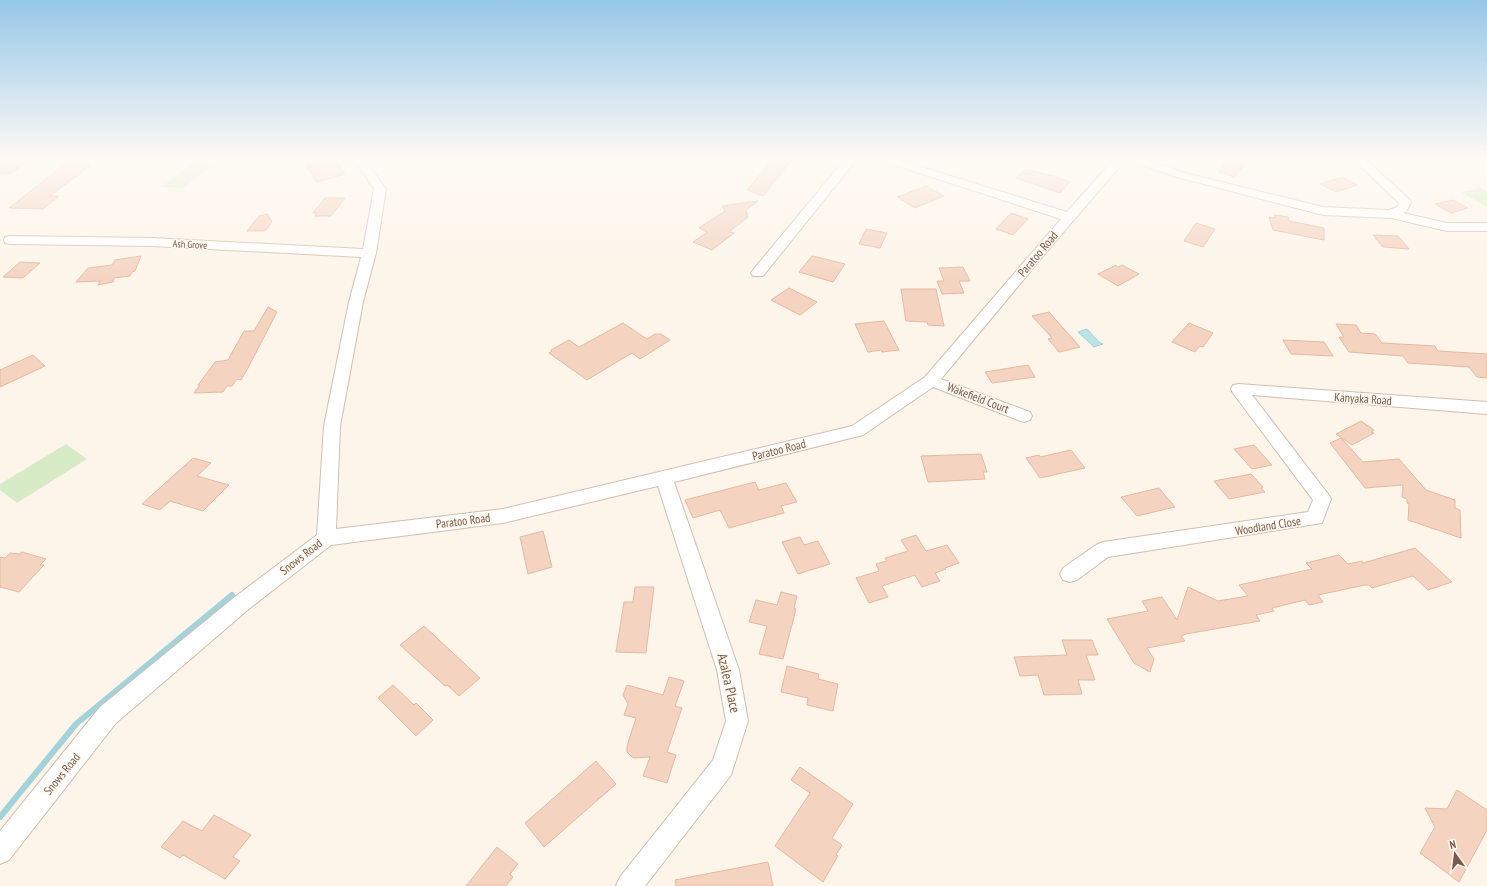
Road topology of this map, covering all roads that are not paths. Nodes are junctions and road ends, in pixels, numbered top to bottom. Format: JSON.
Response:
{"nodes":[{"id":1,"x":378,"y":200,"type":"edge"},
{"id":2,"x":817,"y":200,"type":"edge"},
{"id":3,"x":1016,"y":200,"type":"edge"},
{"id":4,"x":1084,"y":200,"type":"edge"},
{"id":5,"x":1281,"y":200,"type":"edge"},
{"id":6,"x":1403,"y":200,"type":"edge"},
{"id":7,"x":1391,"y":214,"type":"junction"},
{"id":8,"x":1069,"y":217,"type":"junction"},
{"id":9,"x":1487,"y":227,"type":"edge"},
{"id":10,"x":10,"y":240,"type":"dead end"},
{"id":11,"x":369,"y":253,"type":"junction"},
{"id":12,"x":758,"y":273,"type":"dead end"},
{"id":13,"x":931,"y":381,"type":"junction"},
{"id":14,"x":1239,"y":389,"type":"joint"},
{"id":15,"x":1487,"y":408,"type":"edge"},
{"id":16,"x":1024,"y":416,"type":"dead end"},
{"id":17,"x":664,"y":478,"type":"junction"},
{"id":18,"x":326,"y":538,"type":"junction"},
{"id":19,"x":1070,"y":574,"type":"dead end"},
{"id":20,"x":2,"y":847,"type":"edge"},
{"id":21,"x":629,"y":886,"type":"edge"}],
"edges":[{"from":1,"to":11,"type":"street","name":"Snows Road"},
{"from":2,"to":12,"type":"street"},
{"from":3,"to":8,"type":"street"},
{"from":4,"to":8,"type":"street","name":"Paratoo Road"},
{"from":5,"to":7,"type":"street"},
{"from":6,"to":7,"type":"street"},
{"from":7,"to":9,"type":"street"},
{"from":8,"to":13,"type":"street","name":"Paratoo Road"},
{"from":10,"to":11,"type":"street","name":"Ash Grove"},
{"from":11,"to":18,"type":"street","name":"Snows Road"},
{"from":13,"to":16,"type":"street","name":"Wakefield Court"},
{"from":13,"to":17,"type":"street","name":"Paratoo Road"},
{"from":14,"to":15,"type":"street","name":"Kanyaka Road"},
{"from":14,"to":19,"type":"street","name":"Woodland Close"},
{"from":17,"to":18,"type":"street","name":"Paratoo Road"},
{"from":17,"to":21,"type":"street","name":"Azalea Place"},
{"from":18,"to":20,"type":"street","name":"Snows Road"}]}
